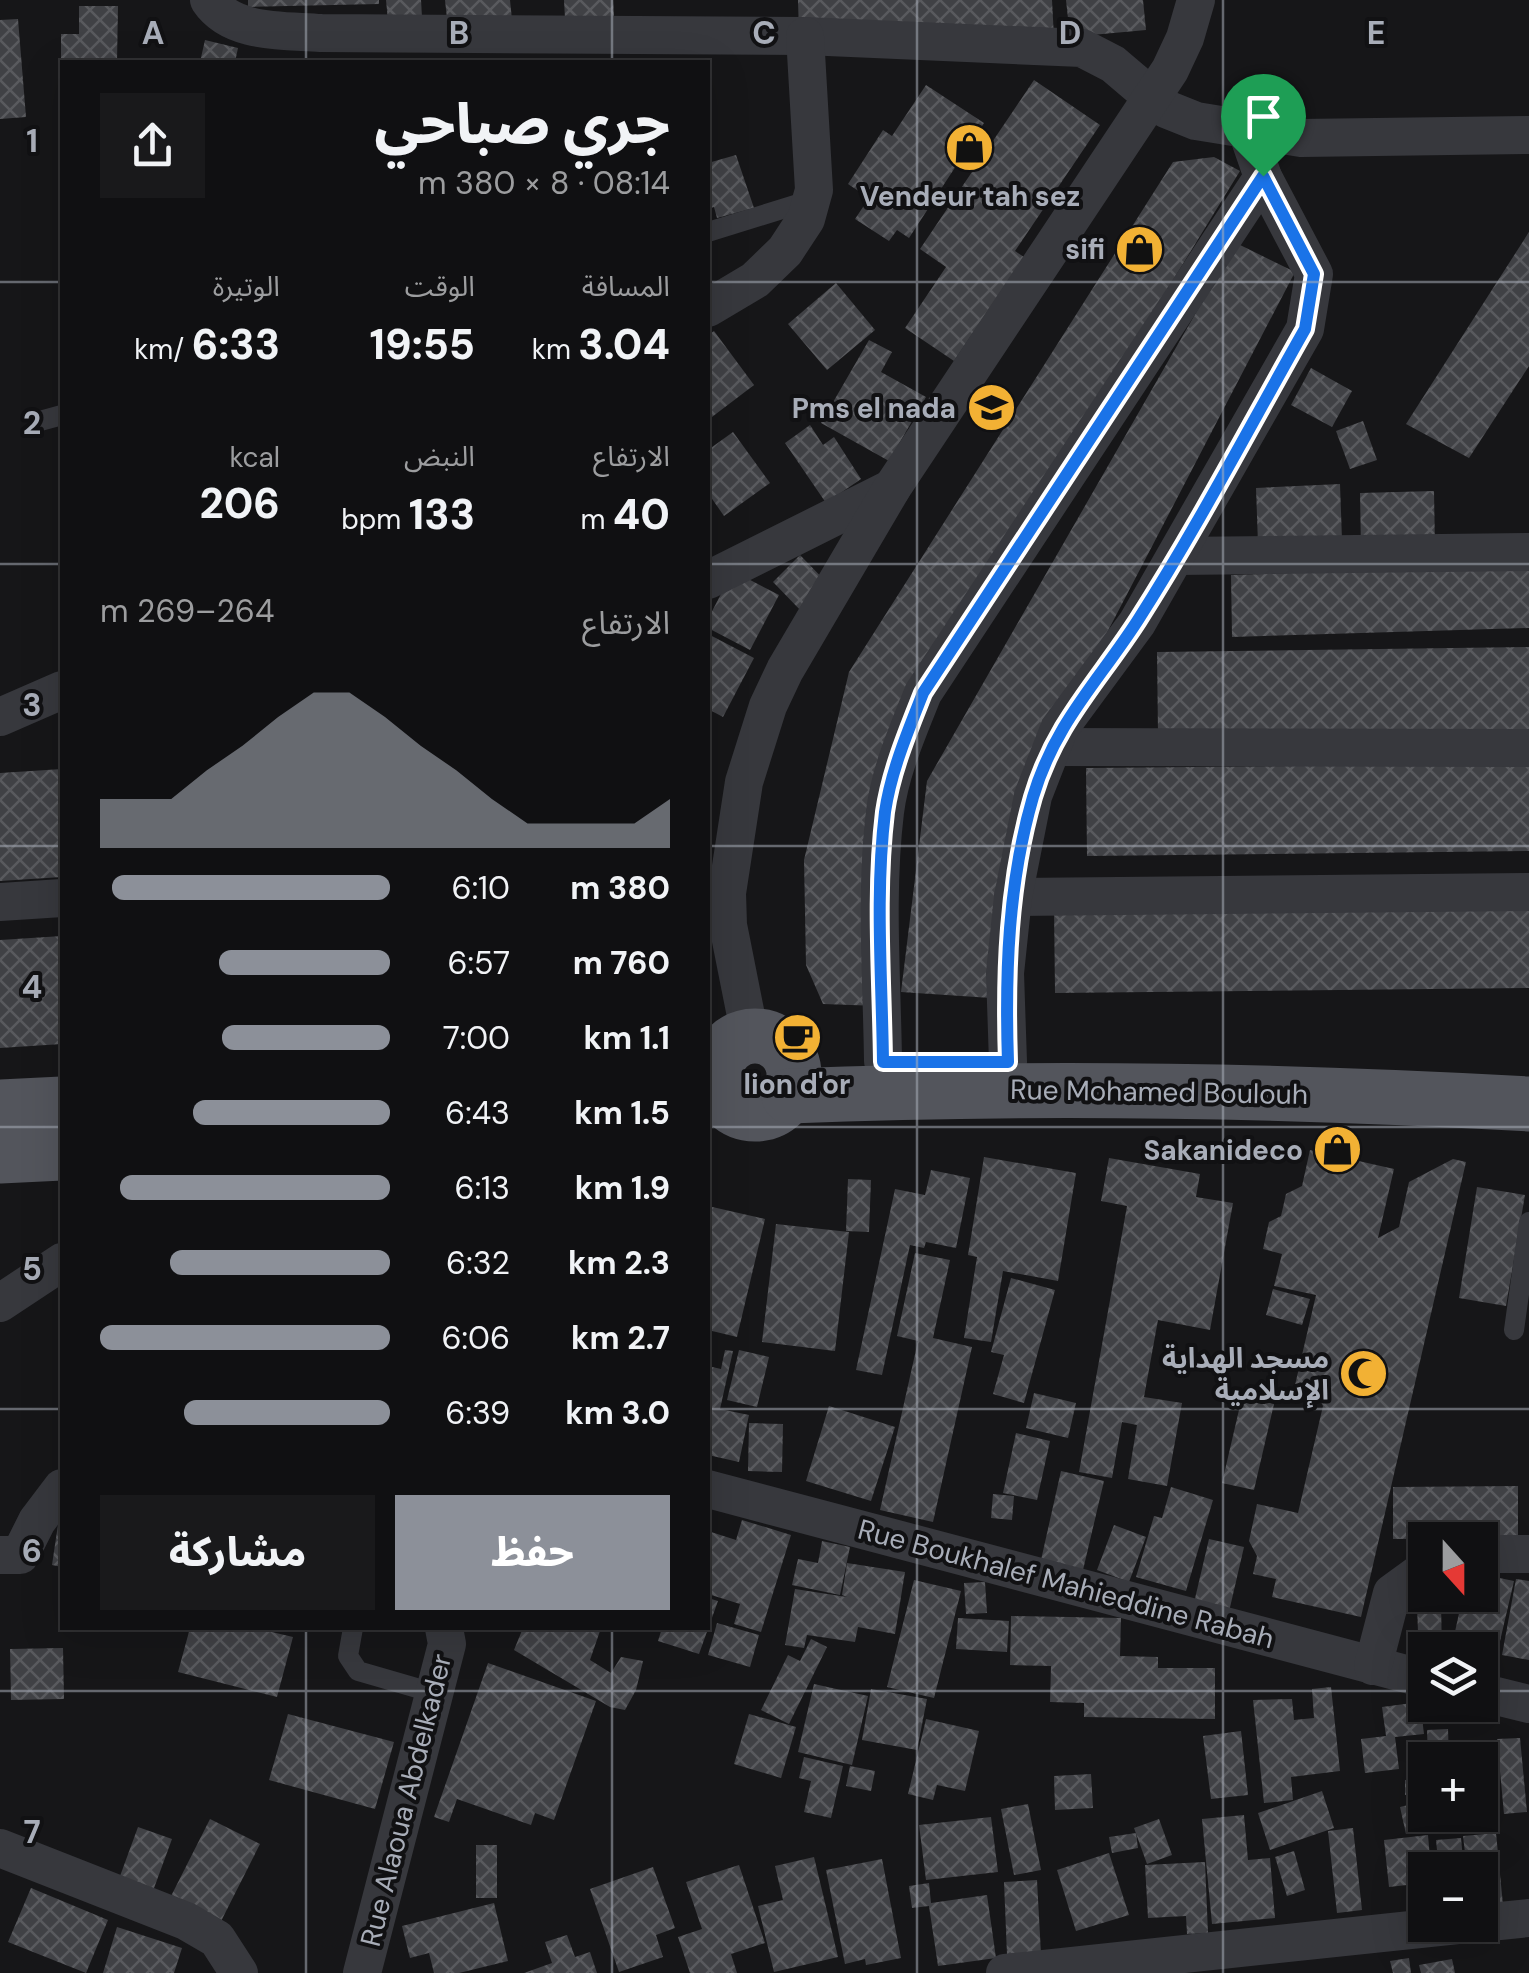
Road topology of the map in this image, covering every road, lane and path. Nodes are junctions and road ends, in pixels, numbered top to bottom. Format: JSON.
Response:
{"nodes":[{"id":1,"x":208,"y":0,"type":"edge"},
{"id":2,"x":1196,"y":0,"type":"edge"},
{"id":3,"x":805,"y":36,"type":"junction"},
{"id":4,"x":1150,"y":99,"type":"junction"},
{"id":5,"x":1247,"y":131,"type":"junction"},
{"id":6,"x":1529,"y":134,"type":"edge"},
{"id":7,"x":1263,"y":176,"type":"junction"},
{"id":8,"x":811,"y":200,"type":"junction"},
{"id":9,"x":710,"y":231,"type":"edge"},
{"id":10,"x":710,"y":307,"type":"edge"},
{"id":11,"x":60,"y":416,"type":"edge"},
{"id":12,"x":40,"y":421,"type":"dead end"},
{"id":13,"x":892,"y":488,"type":"junction"},
{"id":14,"x":1529,"y":552,"type":"edge"},
{"id":15,"x":1176,"y":556,"type":"junction"},
{"id":16,"x":710,"y":579,"type":"edge"},
{"id":17,"x":60,"y":691,"type":"edge"},
{"id":18,"x":0,"y":717,"type":"edge"},
{"id":19,"x":60,"y":721,"type":"edge"},
{"id":20,"x":0,"y":724,"type":"edge"},
{"id":21,"x":1052,"y":748,"type":"junction"},
{"id":22,"x":1529,"y":748,"type":"edge"},
{"id":23,"x":717,"y":888,"type":"edge"},
{"id":24,"x":1529,"y":892,"type":"edge"},
{"id":25,"x":1014,"y":897,"type":"junction"},
{"id":26,"x":60,"y":898,"type":"edge"},
{"id":27,"x":0,"y":902,"type":"edge"},
{"id":28,"x":883,"y":1062,"type":"junction"},
{"id":29,"x":1008,"y":1062,"type":"junction"},
{"id":30,"x":1529,"y":1066,"type":"edge"},
{"id":31,"x":742,"y":1077,"type":"edge"},
{"id":32,"x":60,"y":1104,"type":"edge"},
{"id":33,"x":1529,"y":1104,"type":"edge"},
{"id":34,"x":0,"y":1107,"type":"edge"},
{"id":35,"x":60,"y":1152,"type":"edge"},
{"id":36,"x":0,"y":1156,"type":"edge"},
{"id":37,"x":1529,"y":1222,"type":"edge"},
{"id":38,"x":60,"y":1263,"type":"edge"},
{"id":39,"x":0,"y":1303,"type":"edge"},
{"id":40,"x":1514,"y":1330,"type":"dead end"},
{"id":41,"x":710,"y":1490,"type":"edge"},
{"id":42,"x":60,"y":1491,"type":"edge"},
{"id":43,"x":1498,"y":1554,"type":"edge"},
{"id":44,"x":1529,"y":1554,"type":"edge"},
{"id":45,"x":0,"y":1555,"type":"edge"},
{"id":46,"x":1408,"y":1581,"type":"edge"},
{"id":47,"x":353,"y":1630,"type":"edge"},
{"id":48,"x":444,"y":1630,"type":"edge"},
{"id":49,"x":1373,"y":1666,"type":"junction"},
{"id":50,"x":1408,"y":1674,"type":"edge"},
{"id":51,"x":434,"y":1694,"type":"junction"},
{"id":52,"x":1498,"y":1696,"type":"edge"},
{"id":53,"x":1529,"y":1704,"type":"edge"},
{"id":54,"x":0,"y":1848,"type":"edge"},
{"id":55,"x":1529,"y":1918,"type":"edge"},
{"id":56,"x":1498,"y":1921,"type":"edge"},
{"id":57,"x":1408,"y":1930,"type":"edge"},
{"id":58,"x":239,"y":1973,"type":"edge"},
{"id":59,"x":362,"y":1973,"type":"edge"},
{"id":60,"x":1005,"y":1973,"type":"edge"}],
"edges":[{"from":1,"to":3,"type":"street"},
{"from":2,"to":4,"type":"street"},
{"from":3,"to":4,"type":"street"},
{"from":3,"to":8,"type":"street"},
{"from":4,"to":5,"type":"street"},
{"from":4,"to":13,"type":"street"},
{"from":5,"to":6,"type":"street"},
{"from":5,"to":7,"type":"street"},
{"from":7,"to":15,"type":"street"},
{"from":7,"to":28,"type":"street"},
{"from":8,"to":9,"type":"lane"},
{"from":8,"to":10,"type":"street"},
{"from":11,"to":12,"type":"lane"},
{"from":13,"to":16,"type":"street"},
{"from":13,"to":23,"type":"street"},
{"from":14,"to":15,"type":"street"},
{"from":15,"to":21,"type":"street"},
{"from":17,"to":18,"type":"street"},
{"from":19,"to":20,"type":"street"},
{"from":21,"to":22,"type":"street"},
{"from":21,"to":25,"type":"street"},
{"from":23,"to":31,"type":"street"},
{"from":24,"to":25,"type":"street"},
{"from":25,"to":29,"type":"street"},
{"from":26,"to":27,"type":"street"},
{"from":28,"to":29,"type":"main road"},
{"from":28,"to":31,"type":"main road"},
{"from":29,"to":30,"type":"main road"},
{"from":31,"to":33,"type":"main road","name":"Rue Mohamed Boulouh"},
{"from":32,"to":34,"type":"main road"},
{"from":35,"to":36,"type":"main road"},
{"from":37,"to":40,"type":"lane"},
{"from":38,"to":39,"type":"street"},
{"from":41,"to":49,"type":"street","name":"Rue Boukhalef Mahieddine Rabah"},
{"from":42,"to":45,"type":"street"},
{"from":43,"to":44,"type":"street"},
{"from":46,"to":49,"type":"street"},
{"from":47,"to":51,"type":"lane"},
{"from":48,"to":51,"type":"street","name":"Rue Alaoua Abdelkader"},
{"from":49,"to":50,"type":"street","name":"Rue Boukhalef Mahieddine Rabah"},
{"from":51,"to":59,"type":"street","name":"Rue Alaoua Abdelkader"},
{"from":52,"to":53,"type":"street"},
{"from":54,"to":58,"type":"street"},
{"from":55,"to":56,"type":"street"},
{"from":57,"to":60,"type":"street"}]}
